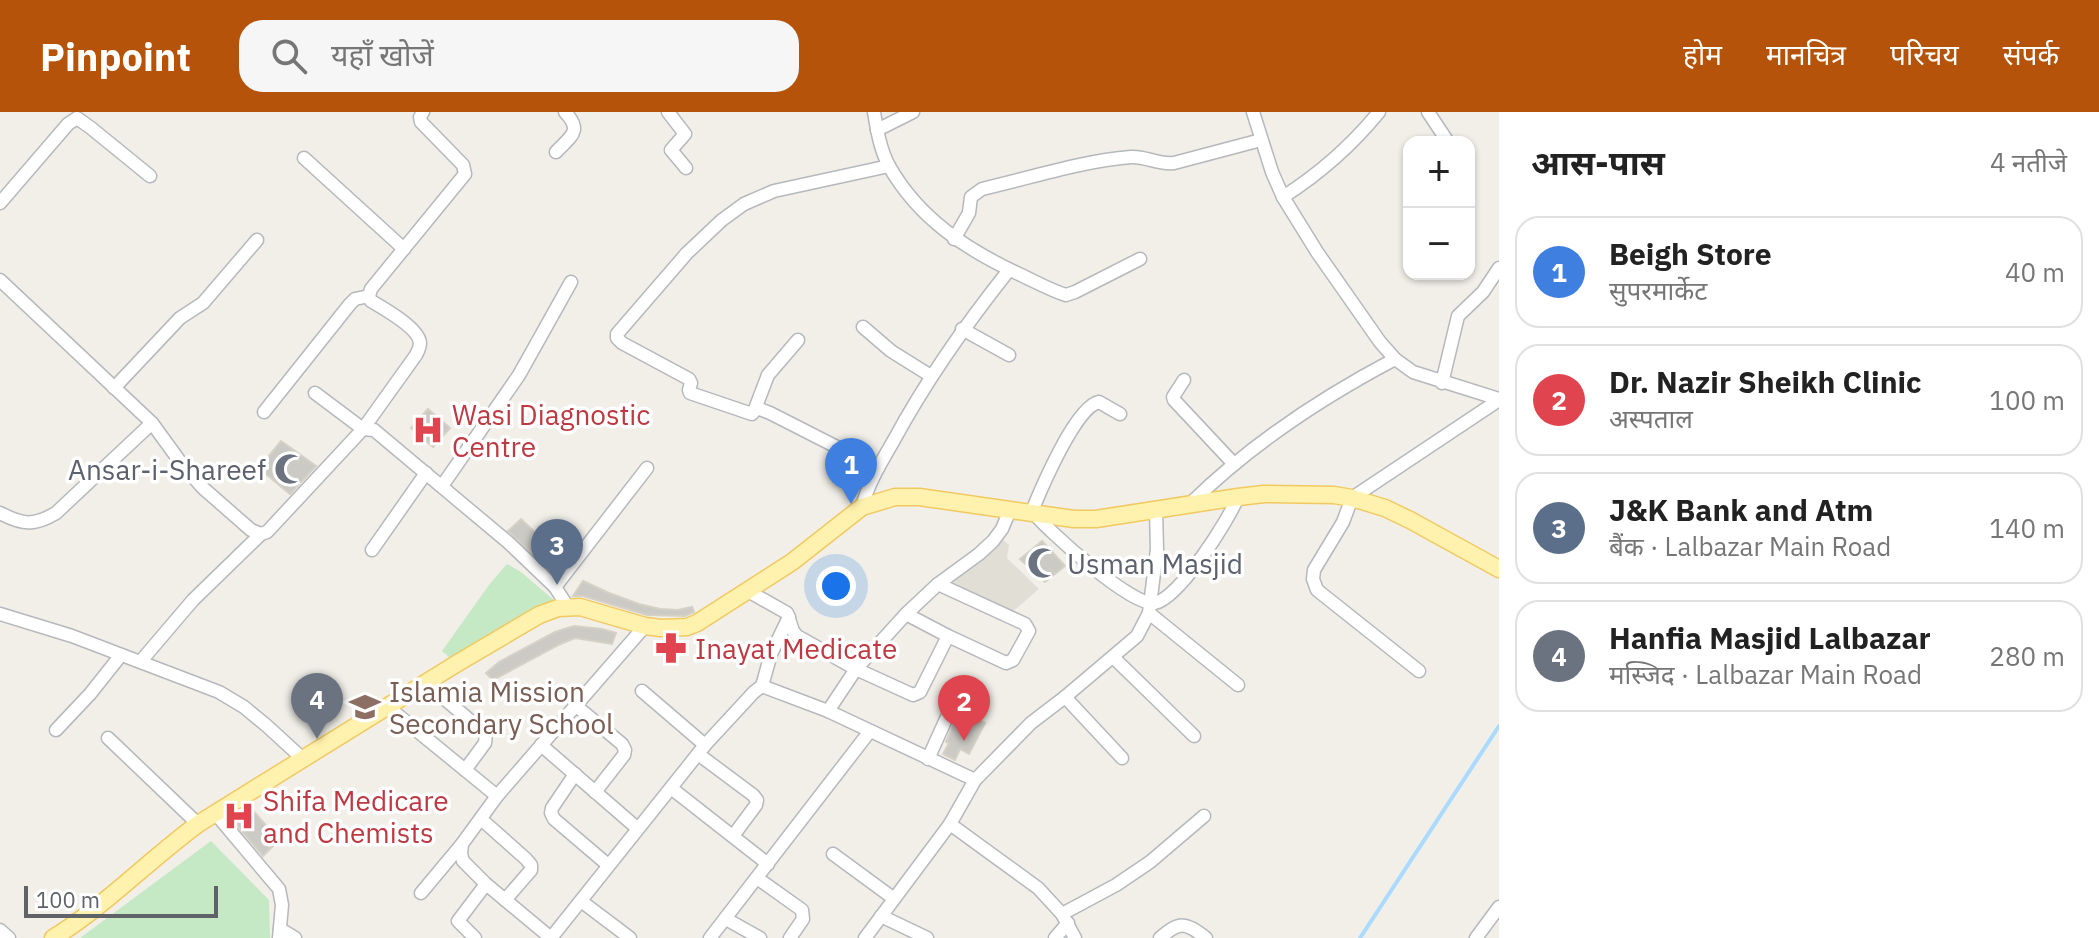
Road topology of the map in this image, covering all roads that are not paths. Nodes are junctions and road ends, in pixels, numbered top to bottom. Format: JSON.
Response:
{"nodes":[{"id":1,"x":423,"y":112,"type":"edge"},
{"id":2,"x":565,"y":112,"type":"edge"},
{"id":3,"x":668,"y":112,"type":"edge"},
{"id":4,"x":874,"y":112,"type":"edge"},
{"id":5,"x":913,"y":112,"type":"edge"},
{"id":6,"x":1253,"y":112,"type":"edge"},
{"id":7,"x":1379,"y":112,"type":"edge"},
{"id":8,"x":1428,"y":112,"type":"edge"},
{"id":9,"x":877,"y":130,"type":"junction"},
{"id":10,"x":1444,"y":136,"type":"edge"},
{"id":11,"x":1261,"y":140,"type":"junction"},
{"id":12,"x":556,"y":152,"type":"dead end"},
{"id":13,"x":304,"y":158,"type":"dead end"},
{"id":14,"x":889,"y":166,"type":"junction"},
{"id":15,"x":686,"y":168,"type":"dead end"},
{"id":16,"x":150,"y":176,"type":"dead end"},
{"id":17,"x":1283,"y":197,"type":"junction"},
{"id":18,"x":0,"y":203,"type":"edge"},
{"id":19,"x":954,"y":239,"type":"junction"},
{"id":20,"x":257,"y":240,"type":"dead end"},
{"id":21,"x":404,"y":249,"type":"junction"},
{"id":22,"x":1140,"y":259,"type":"dead end"},
{"id":23,"x":1499,"y":268,"type":"edge"},
{"id":24,"x":1009,"y":270,"type":"junction"},
{"id":25,"x":0,"y":280,"type":"edge"},
{"id":26,"x":571,"y":282,"type":"dead end"},
{"id":27,"x":369,"y":296,"type":"junction"},
{"id":28,"x":863,"y":327,"type":"dead end"},
{"id":29,"x":962,"y":329,"type":"junction"},
{"id":30,"x":798,"y":340,"type":"dead end"},
{"id":31,"x":1009,"y":355,"type":"dead end"},
{"id":32,"x":1395,"y":359,"type":"junction"},
{"id":33,"x":931,"y":376,"type":"junction"},
{"id":34,"x":1184,"y":380,"type":"dead end"},
{"id":35,"x":1442,"y":383,"type":"junction"},
{"id":36,"x":114,"y":388,"type":"junction"},
{"id":37,"x":315,"y":393,"type":"dead end"},
{"id":38,"x":1499,"y":399,"type":"edge"},
{"id":39,"x":755,"y":409,"type":"junction"},
{"id":40,"x":264,"y":412,"type":"dead end"},
{"id":41,"x":1120,"y":414,"type":"dead end"},
{"id":42,"x":152,"y":423,"type":"junction"},
{"id":43,"x":363,"y":429,"type":"junction"},
{"id":44,"x":1233,"y":463,"type":"junction"},
{"id":45,"x":647,"y":468,"type":"dead end"},
{"id":46,"x":878,"y":468,"type":"junction"},
{"id":47,"x":426,"y":473,"type":"junction"},
{"id":48,"x":442,"y":486,"type":"junction"},
{"id":49,"x":1238,"y":497,"type":"junction"},
{"id":50,"x":1352,"y":498,"type":"junction"},
{"id":51,"x":1191,"y":503,"type":"junction"},
{"id":52,"x":862,"y":507,"type":"junction"},
{"id":53,"x":1010,"y":510,"type":"junction"},
{"id":54,"x":1156,"y":510,"type":"junction"},
{"id":55,"x":1032,"y":511,"type":"junction"},
{"id":56,"x":0,"y":513,"type":"edge"},
{"id":57,"x":261,"y":534,"type":"junction"},
{"id":58,"x":372,"y":550,"type":"dead end"},
{"id":59,"x":1499,"y":569,"type":"edge"},
{"id":60,"x":938,"y":584,"type":"junction"},
{"id":61,"x":555,"y":587,"type":"junction"},
{"id":62,"x":748,"y":591,"type":"junction"},
{"id":63,"x":568,"y":607,"type":"junction"},
{"id":64,"x":1149,"y":608,"type":"junction"},
{"id":65,"x":0,"y":614,"type":"edge"},
{"id":66,"x":906,"y":614,"type":"junction"},
{"id":67,"x":789,"y":617,"type":"junction"},
{"id":68,"x":645,"y":626,"type":"junction"},
{"id":69,"x":948,"y":636,"type":"junction"},
{"id":70,"x":121,"y":655,"type":"junction"},
{"id":71,"x":1113,"y":657,"type":"junction"},
{"id":72,"x":141,"y":661,"type":"junction"},
{"id":73,"x":856,"y":669,"type":"junction"},
{"id":74,"x":1419,"y":671,"type":"dead end"},
{"id":75,"x":426,"y":683,"type":"junction"},
{"id":76,"x":1238,"y":685,"type":"dead end"},
{"id":77,"x":762,"y":686,"type":"junction"},
{"id":78,"x":642,"y":691,"type":"dead end"},
{"id":79,"x":956,"y":697,"type":"dead end"},
{"id":80,"x":1065,"y":697,"type":"junction"},
{"id":81,"x":575,"y":705,"type":"junction"},
{"id":82,"x":388,"y":707,"type":"junction"},
{"id":83,"x":828,"y":711,"type":"junction"},
{"id":84,"x":56,"y":730,"type":"dead end"},
{"id":85,"x":870,"y":731,"type":"junction"},
{"id":86,"x":1194,"y":736,"type":"dead end"},
{"id":87,"x":108,"y":738,"type":"dead end"},
{"id":88,"x":541,"y":745,"type":"junction"},
{"id":89,"x":702,"y":750,"type":"junction"},
{"id":90,"x":1122,"y":758,"type":"dead end"},
{"id":91,"x":303,"y":759,"type":"junction"},
{"id":92,"x":928,"y":759,"type":"junction"},
{"id":93,"x":465,"y":770,"type":"junction"},
{"id":94,"x":575,"y":774,"type":"junction"},
{"id":95,"x":975,"y":780,"type":"junction"},
{"id":96,"x":671,"y":788,"type":"junction"},
{"id":97,"x":595,"y":792,"type":"junction"},
{"id":98,"x":497,"y":796,"type":"junction"},
{"id":99,"x":215,"y":813,"type":"junction"},
{"id":100,"x":1204,"y":816,"type":"dead end"},
{"id":101,"x":481,"y":819,"type":"junction"},
{"id":102,"x":198,"y":824,"type":"junction"},
{"id":103,"x":950,"y":824,"type":"junction"},
{"id":104,"x":637,"y":828,"type":"junction"},
{"id":105,"x":733,"y":836,"type":"junction"},
{"id":106,"x":462,"y":844,"type":"junction"},
{"id":107,"x":833,"y":854,"type":"dead end"},
{"id":108,"x":768,"y":864,"type":"junction"},
{"id":109,"x":608,"y":865,"type":"junction"},
{"id":110,"x":757,"y":878,"type":"junction"},
{"id":111,"x":486,"y":884,"type":"junction"},
{"id":112,"x":421,"y":893,"type":"dead end"},
{"id":113,"x":893,"y":898,"type":"junction"},
{"id":114,"x":505,"y":900,"type":"junction"},
{"id":115,"x":581,"y":901,"type":"junction"},
{"id":116,"x":1499,"y":907,"type":"edge"},
{"id":117,"x":881,"y":916,"type":"junction"},
{"id":118,"x":726,"y":919,"type":"junction"},
{"id":119,"x":1065,"y":919,"type":"junction"},
{"id":120,"x":0,"y":930,"type":"edge"},
{"id":121,"x":280,"y":934,"type":"edge"},
{"id":122,"x":622,"y":936,"type":"edge"},
{"id":123,"x":9,"y":938,"type":"edge"},
{"id":124,"x":53,"y":938,"type":"edge"},
{"id":125,"x":295,"y":938,"type":"edge"},
{"id":126,"x":475,"y":938,"type":"edge"},
{"id":127,"x":551,"y":938,"type":"edge"},
{"id":128,"x":710,"y":938,"type":"edge"},
{"id":129,"x":760,"y":938,"type":"edge"},
{"id":130,"x":790,"y":938,"type":"edge"},
{"id":131,"x":865,"y":938,"type":"edge"},
{"id":132,"x":927,"y":938,"type":"edge"},
{"id":133,"x":1055,"y":938,"type":"edge"},
{"id":134,"x":1075,"y":938,"type":"edge"},
{"id":135,"x":1160,"y":938,"type":"edge"},
{"id":136,"x":1206,"y":938,"type":"edge"},
{"id":137,"x":1476,"y":938,"type":"edge"}],
"edges":[{"from":1,"to":21,"type":"street"},
{"from":2,"to":12,"type":"street"},
{"from":3,"to":15,"type":"street"},
{"from":4,"to":9,"type":"street"},
{"from":5,"to":9,"type":"street"},
{"from":6,"to":11,"type":"street"},
{"from":7,"to":17,"type":"street"},
{"from":8,"to":10,"type":"street"},
{"from":9,"to":14,"type":"street"},
{"from":11,"to":17,"type":"street"},
{"from":11,"to":19,"type":"street"},
{"from":13,"to":21,"type":"street"},
{"from":14,"to":19,"type":"street"},
{"from":14,"to":39,"type":"street"},
{"from":16,"to":18,"type":"street"},
{"from":17,"to":32,"type":"street"},
{"from":19,"to":24,"type":"street"},
{"from":20,"to":36,"type":"street"},
{"from":21,"to":27,"type":"street"},
{"from":22,"to":24,"type":"street"},
{"from":23,"to":35,"type":"street"},
{"from":24,"to":29,"type":"street"},
{"from":25,"to":36,"type":"street"},
{"from":26,"to":48,"type":"street"},
{"from":27,"to":40,"type":"street"},
{"from":27,"to":43,"type":"street"},
{"from":28,"to":33,"type":"street"},
{"from":29,"to":31,"type":"street"},
{"from":29,"to":33,"type":"street"},
{"from":30,"to":39,"type":"street"},
{"from":32,"to":35,"type":"street"},
{"from":32,"to":44,"type":"street"},
{"from":33,"to":46,"type":"street"},
{"from":34,"to":44,"type":"street"},
{"from":35,"to":38,"type":"street"},
{"from":36,"to":42,"type":"street"},
{"from":37,"to":43,"type":"street"},
{"from":38,"to":50,"type":"street"},
{"from":39,"to":46,"type":"street"},
{"from":41,"to":55,"type":"street"},
{"from":42,"to":56,"type":"street"},
{"from":42,"to":57,"type":"street"},
{"from":43,"to":47,"type":"street"},
{"from":43,"to":57,"type":"street"},
{"from":44,"to":51,"type":"street"},
{"from":45,"to":61,"type":"street"},
{"from":46,"to":52,"type":"street"},
{"from":47,"to":48,"type":"street"},
{"from":47,"to":58,"type":"street"},
{"from":48,"to":61,"type":"street"},
{"from":49,"to":50,"type":"main road"},
{"from":49,"to":51,"type":"main road"},
{"from":49,"to":64,"type":"street"},
{"from":50,"to":59,"type":"main road"},
{"from":50,"to":74,"type":"street"},
{"from":51,"to":54,"type":"main road"},
{"from":52,"to":53,"type":"main road"},
{"from":52,"to":62,"type":"main road"},
{"from":53,"to":55,"type":"main road"},
{"from":53,"to":60,"type":"street"},
{"from":54,"to":55,"type":"main road"},
{"from":54,"to":64,"type":"street"},
{"from":55,"to":64,"type":"street"},
{"from":57,"to":72,"type":"street"},
{"from":60,"to":66,"type":"street"},
{"from":60,"to":69,"type":"street"},
{"from":61,"to":63,"type":"street"},
{"from":62,"to":67,"type":"street"},
{"from":62,"to":68,"type":"main road"},
{"from":63,"to":68,"type":"main road"},
{"from":63,"to":75,"type":"main road"},
{"from":64,"to":71,"type":"street"},
{"from":64,"to":76,"type":"street"},
{"from":65,"to":70,"type":"street"},
{"from":66,"to":69,"type":"street"},
{"from":66,"to":73,"type":"street"},
{"from":67,"to":73,"type":"street"},
{"from":67,"to":77,"type":"street"},
{"from":68,"to":81,"type":"street"},
{"from":69,"to":73,"type":"street"},
{"from":70,"to":72,"type":"street"},
{"from":70,"to":84,"type":"street"},
{"from":71,"to":80,"type":"street"},
{"from":71,"to":86,"type":"street"},
{"from":72,"to":91,"type":"street"},
{"from":73,"to":83,"type":"street"},
{"from":75,"to":82,"type":"main road"},
{"from":75,"to":93,"type":"street"},
{"from":77,"to":83,"type":"street"},
{"from":77,"to":89,"type":"street"},
{"from":78,"to":89,"type":"street"},
{"from":79,"to":92,"type":"street"},
{"from":80,"to":90,"type":"street"},
{"from":80,"to":95,"type":"street"},
{"from":81,"to":88,"type":"street"},
{"from":81,"to":97,"type":"street"},
{"from":82,"to":91,"type":"main road"},
{"from":82,"to":93,"type":"street"},
{"from":83,"to":85,"type":"street"},
{"from":85,"to":92,"type":"street"},
{"from":85,"to":108,"type":"street"},
{"from":87,"to":102,"type":"street"},
{"from":88,"to":94,"type":"street"},
{"from":88,"to":98,"type":"street"},
{"from":89,"to":96,"type":"street"},
{"from":89,"to":105,"type":"street"},
{"from":91,"to":99,"type":"main road"},
{"from":92,"to":95,"type":"street"},
{"from":93,"to":98,"type":"street"},
{"from":94,"to":97,"type":"street"},
{"from":94,"to":109,"type":"street"},
{"from":95,"to":103,"type":"street"},
{"from":96,"to":104,"type":"street"},
{"from":96,"to":105,"type":"street"},
{"from":97,"to":104,"type":"street"},
{"from":98,"to":101,"type":"street"},
{"from":99,"to":102,"type":"main road"},
{"from":99,"to":121,"type":"street"},
{"from":100,"to":119,"type":"street"},
{"from":101,"to":106,"type":"street"},
{"from":101,"to":114,"type":"street"},
{"from":102,"to":124,"type":"main road"},
{"from":103,"to":113,"type":"street"},
{"from":103,"to":119,"type":"street"},
{"from":104,"to":109,"type":"street"},
{"from":105,"to":108,"type":"street"},
{"from":106,"to":111,"type":"street"},
{"from":106,"to":112,"type":"street"},
{"from":107,"to":113,"type":"street"},
{"from":108,"to":110,"type":"street"},
{"from":109,"to":115,"type":"street"},
{"from":110,"to":118,"type":"street"},
{"from":110,"to":130,"type":"street"},
{"from":111,"to":114,"type":"street"},
{"from":111,"to":126,"type":"street"},
{"from":113,"to":117,"type":"street"},
{"from":114,"to":127,"type":"street"},
{"from":115,"to":122,"type":"street"},
{"from":115,"to":127,"type":"street"},
{"from":116,"to":137,"type":"street"},
{"from":117,"to":131,"type":"street"},
{"from":117,"to":132,"type":"street"},
{"from":118,"to":128,"type":"street"},
{"from":118,"to":129,"type":"street"},
{"from":119,"to":133,"type":"street"},
{"from":119,"to":134,"type":"street"},
{"from":120,"to":123,"type":"street"},
{"from":121,"to":125,"type":"street"},
{"from":135,"to":136,"type":"street"}]}
